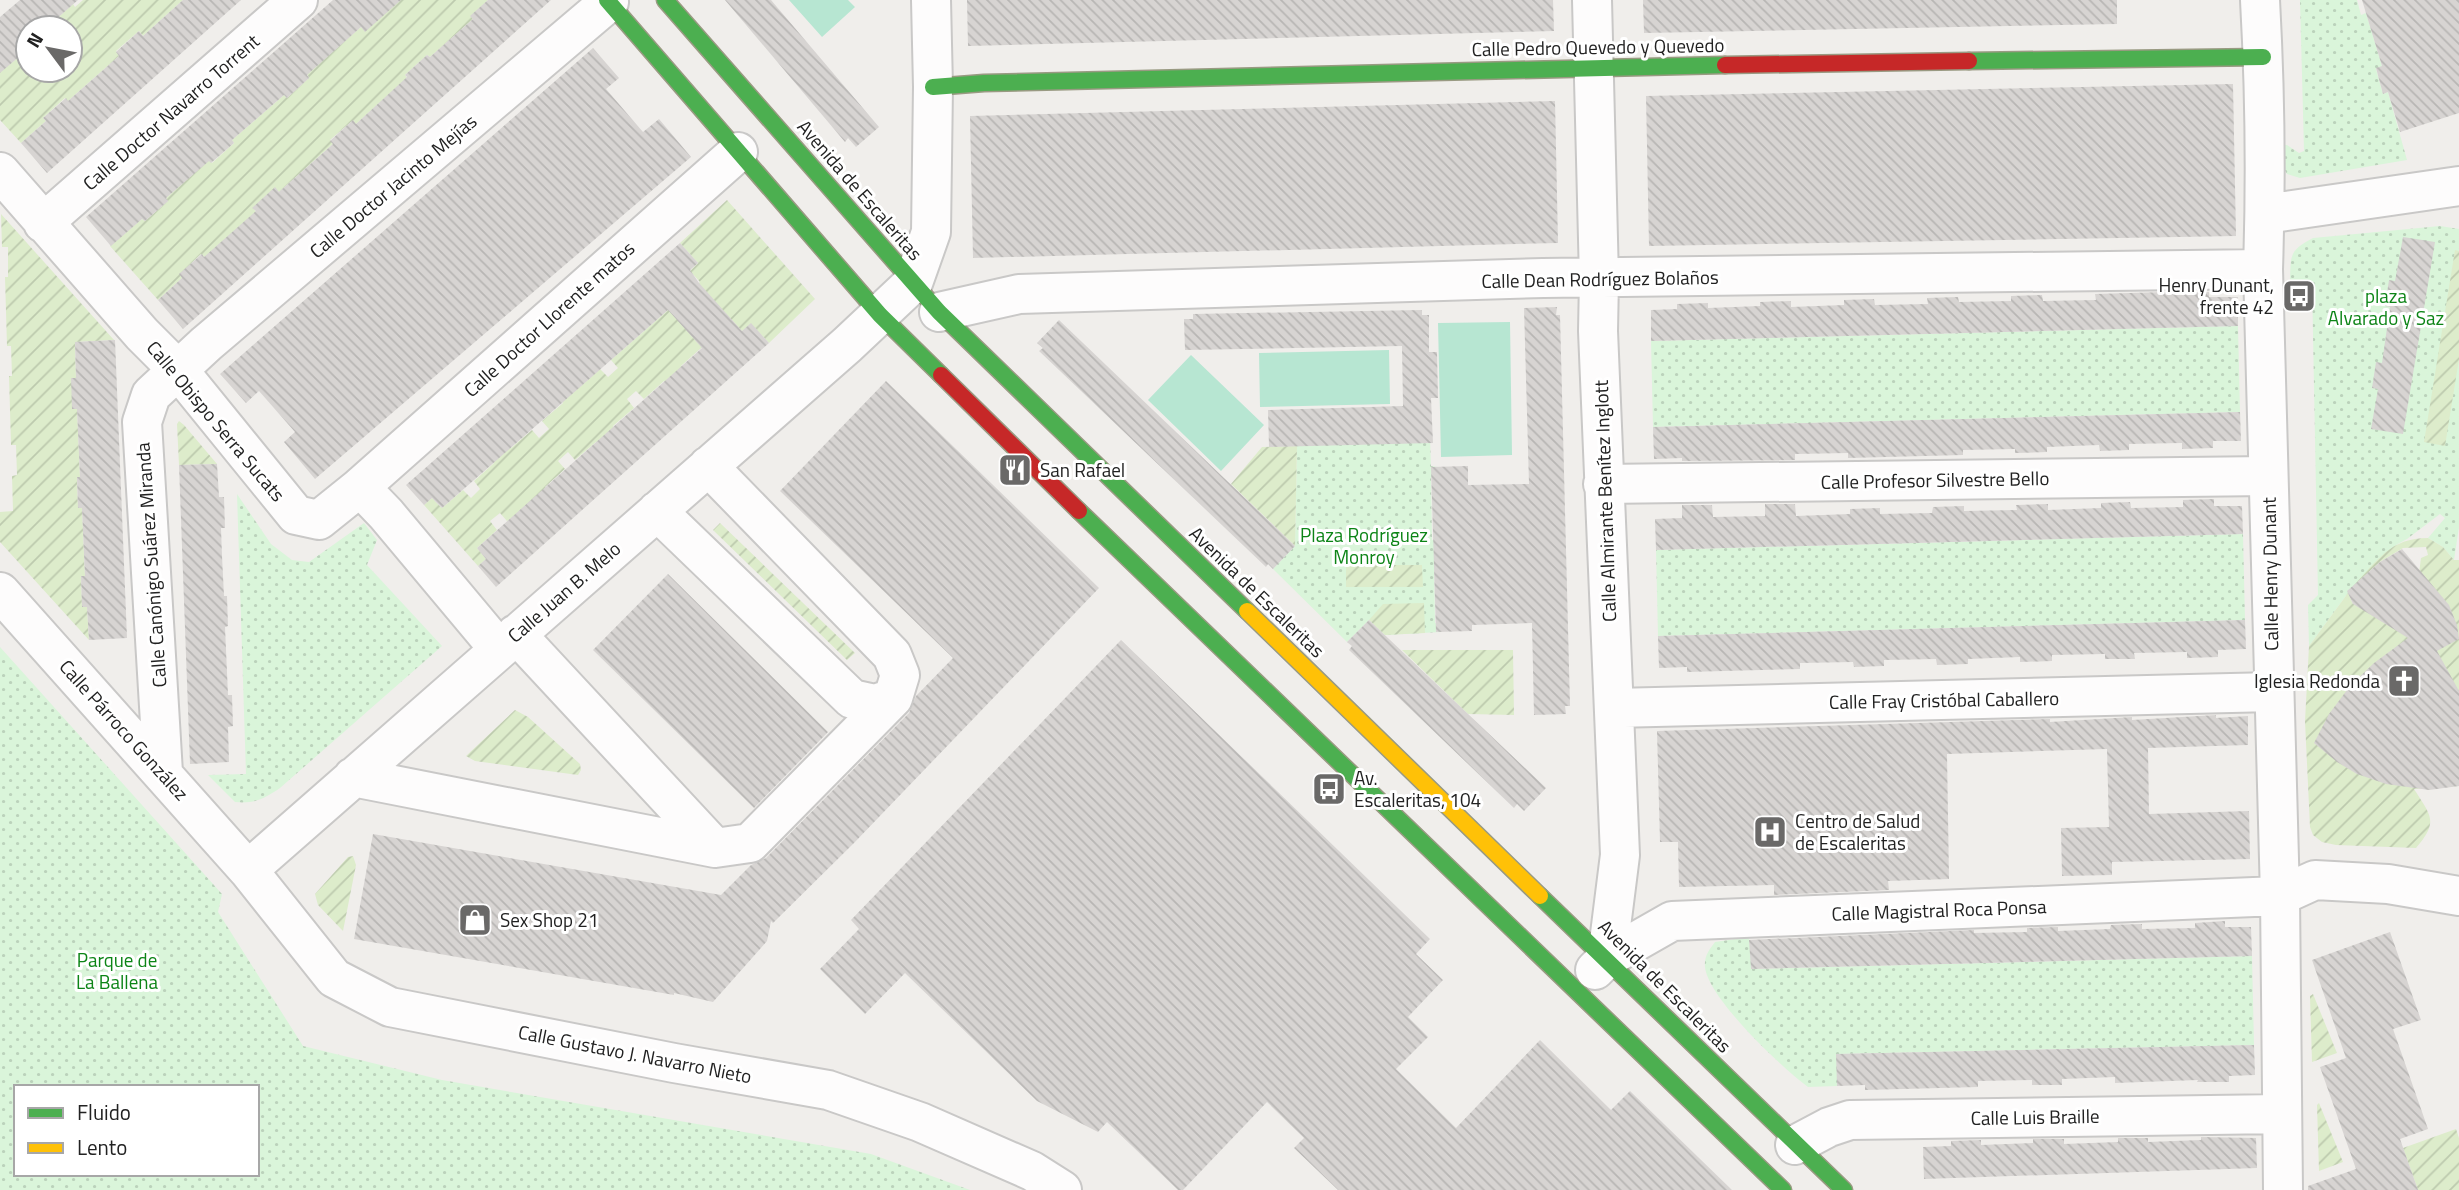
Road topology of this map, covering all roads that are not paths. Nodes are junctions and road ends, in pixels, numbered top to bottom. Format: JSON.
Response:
{"nodes":[{"id":1,"x":298,"y":0,"type":"edge"},
{"id":2,"x":664,"y":0,"type":"edge"},
{"id":3,"x":931,"y":0,"type":"edge"},
{"id":4,"x":1592,"y":0,"type":"edge"},
{"id":5,"x":2260,"y":0,"type":"edge"},
{"id":6,"x":608,"y":1,"type":"edge"},
{"id":7,"x":2263,"y":57,"type":"junction"},
{"id":8,"x":1595,"y":68,"type":"junction"},
{"id":9,"x":933,"y":87,"type":"junction"},
{"id":10,"x":738,"y":152,"type":"junction"},
{"id":11,"x":0,"y":172,"type":"edge"},
{"id":12,"x":2459,"y":186,"type":"edge"},
{"id":13,"x":2265,"y":214,"type":"junction"},
{"id":14,"x":43,"y":223,"type":"junction"},
{"id":15,"x":2263,"y":269,"type":"junction"},
{"id":16,"x":1599,"y":279,"type":"junction"},
{"id":17,"x":914,"y":283,"type":"junction"},
{"id":18,"x":939,"y":312,"type":"junction"},
{"id":19,"x":880,"y":315,"type":"junction"},
{"id":20,"x":179,"y":371,"type":"junction"},
{"id":21,"x":708,"y":466,"type":"junction"},
{"id":22,"x":2267,"y":476,"type":"junction"},
{"id":23,"x":1603,"y":484,"type":"junction"},
{"id":24,"x":360,"y":487,"type":"junction"},
{"id":25,"x":657,"y":511,"type":"junction"},
{"id":26,"x":0,"y":592,"type":"edge"},
{"id":27,"x":507,"y":642,"type":"junction"},
{"id":28,"x":2273,"y":692,"type":"junction"},
{"id":29,"x":893,"y":698,"type":"junction"},
{"id":30,"x":1614,"y":708,"type":"junction"},
{"id":31,"x":163,"y":773,"type":"junction"},
{"id":32,"x":353,"y":777,"type":"junction"},
{"id":33,"x":715,"y":848,"type":"junction"},
{"id":34,"x":247,"y":870,"type":"junction"},
{"id":35,"x":2280,"y":896,"type":"junction"},
{"id":36,"x":2459,"y":896,"type":"edge"},
{"id":37,"x":1607,"y":958,"type":"junction"},
{"id":38,"x":1577,"y":989,"type":"junction"},
{"id":39,"x":2281,"y":1114,"type":"junction"},
{"id":40,"x":1796,"y":1144,"type":"junction"},
{"id":41,"x":1062,"y":1190,"type":"edge"},
{"id":42,"x":1783,"y":1190,"type":"edge"},
{"id":43,"x":1844,"y":1190,"type":"edge"},
{"id":44,"x":2283,"y":1190,"type":"edge"}],
"edges":[{"from":1,"to":14,"type":"street","name":"Calle Doctor Navarro Torrent"},
{"from":2,"to":17,"type":"street","name":"Avenida de Escaleritas"},
{"from":3,"to":9,"type":"street"},
{"from":4,"to":8,"type":"street","name":"Calle Almirante Benítez Inglott"},
{"from":5,"to":7,"type":"street","name":"Calle Henry Dunant"},
{"from":6,"to":10,"type":"street"},
{"from":6,"to":20,"type":"street","name":"Calle Doctor Jacinto Mejías"},
{"from":7,"to":8,"type":"street","name":"Calle Pedro Quevedo y Quevedo"},
{"from":7,"to":13,"type":"street","name":"Calle Henry Dunant"},
{"from":8,"to":9,"type":"street","name":"Calle Pedro Quevedo y Quevedo"},
{"from":8,"to":16,"type":"street","name":"Calle Almirante Benítez Inglott"},
{"from":9,"to":17,"type":"street"},
{"from":10,"to":19,"type":"street"},
{"from":10,"to":24,"type":"street","name":"Calle Doctor Llorente matos"},
{"from":11,"to":14,"type":"street","name":"Calle Obispo Serra Sucats"},
{"from":12,"to":13,"type":"street"},
{"from":13,"to":15,"type":"street","name":"Calle Henry Dunant"},
{"from":14,"to":20,"type":"street","name":"Calle Obispo Serra Sucats"},
{"from":15,"to":16,"type":"street","name":"Calle Dean Rodríguez Bolaños"},
{"from":15,"to":22,"type":"street","name":"Calle Henry Dunant"},
{"from":16,"to":18,"type":"street","name":"Calle Dean Rodríguez Bolaños"},
{"from":16,"to":23,"type":"street","name":"Calle Almirante Benítez Inglott"},
{"from":17,"to":18,"type":"street","name":"Avenida de Escaleritas"},
{"from":17,"to":19,"type":"street","name":"Calle Juan B. Melo"},
{"from":18,"to":37,"type":"street","name":"Avenida de Escaleritas"},
{"from":19,"to":21,"type":"street","name":"Calle Juan B. Melo"},
{"from":19,"to":38,"type":"street"},
{"from":20,"to":24,"type":"street","name":"Calle Obispo Serra Sucats"},
{"from":20,"to":31,"type":"street","name":"Calle Canónigo Suárez Miranda"},
{"from":21,"to":25,"type":"street","name":"Calle Juan B. Melo"},
{"from":21,"to":29,"type":"street"},
{"from":22,"to":23,"type":"street","name":"Calle Profesor Silvestre Bello"},
{"from":22,"to":28,"type":"street","name":"Calle Henry Dunant"},
{"from":23,"to":30,"type":"street","name":"Calle Almirante Benítez Inglott"},
{"from":24,"to":27,"type":"street"},
{"from":25,"to":27,"type":"street","name":"Calle Juan B. Melo"},
{"from":25,"to":29,"type":"street"},
{"from":26,"to":31,"type":"street","name":"Calle Párroco González"},
{"from":27,"to":32,"type":"street","name":"Calle Juan B. Melo"},
{"from":27,"to":33,"type":"street"},
{"from":28,"to":30,"type":"street","name":"Calle Fray Cristóbal Caballero"},
{"from":28,"to":35,"type":"street","name":"Calle Henry Dunant"},
{"from":29,"to":33,"type":"street"},
{"from":30,"to":37,"type":"street","name":"Calle Almirante Benítez Inglott"},
{"from":31,"to":34,"type":"street","name":"Calle Párroco González"},
{"from":32,"to":33,"type":"street"},
{"from":32,"to":34,"type":"street","name":"Calle Juan B. Melo"},
{"from":34,"to":41,"type":"street","name":"Calle Gustavo J. Navarro Nieto"},
{"from":35,"to":36,"type":"street"},
{"from":35,"to":37,"type":"street","name":"Calle Magistral Roca Ponsa"},
{"from":35,"to":39,"type":"street","name":"Calle Henry Dunant"},
{"from":37,"to":38,"type":"street"},
{"from":37,"to":40,"type":"street","name":"Avenida de Escaleritas"},
{"from":38,"to":42,"type":"street"},
{"from":39,"to":40,"type":"street","name":"Calle Luis Braille"},
{"from":39,"to":44,"type":"street","name":"Calle Henry Dunant"},
{"from":40,"to":43,"type":"street","name":"Avenida de Escaleritas"}]}
